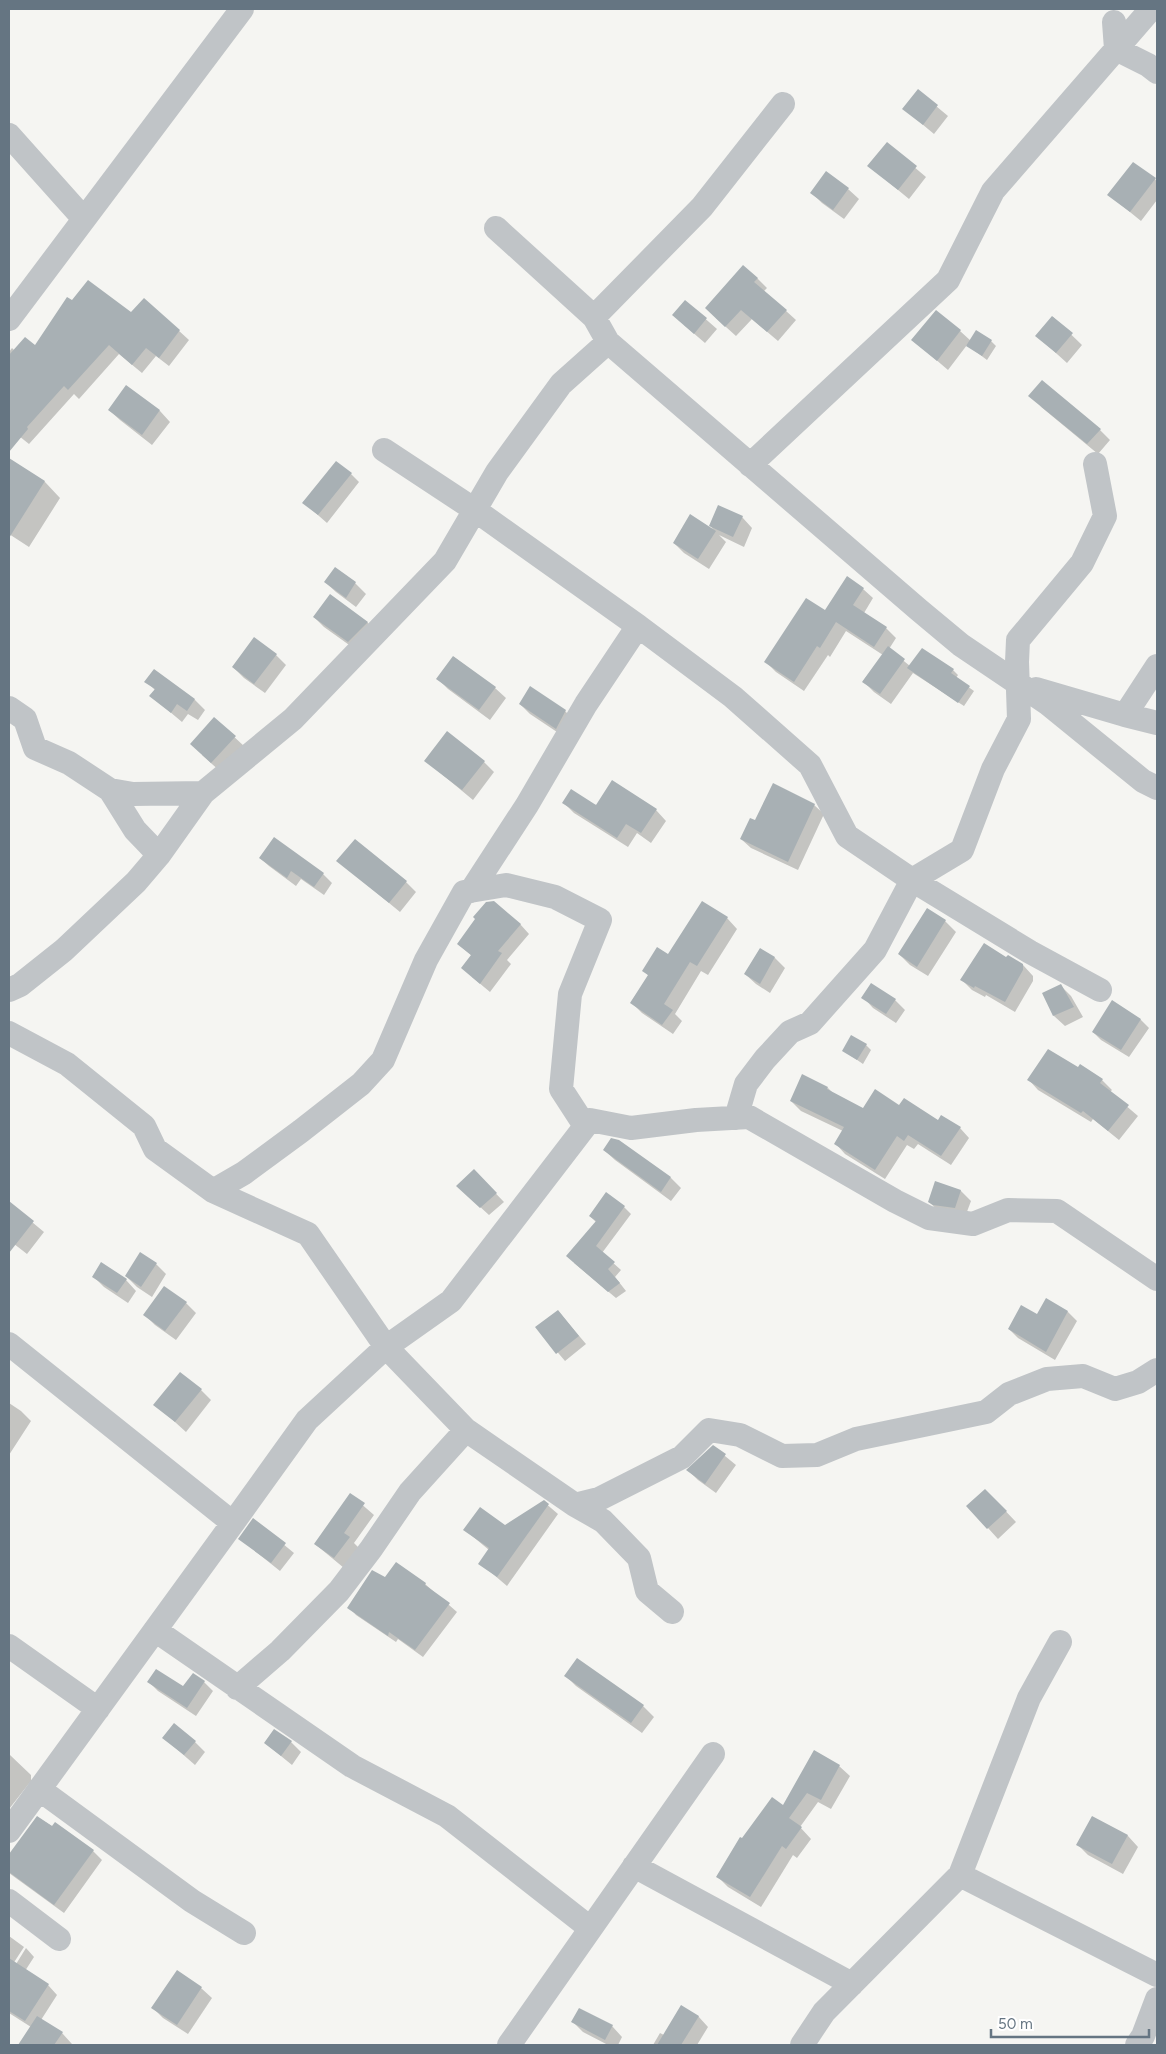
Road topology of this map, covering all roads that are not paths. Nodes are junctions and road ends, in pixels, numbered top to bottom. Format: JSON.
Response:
{"nodes":[{"id":1,"x":242,"y":9,"type":"edge"},
{"id":2,"x":1150,"y":9,"type":"edge"},
{"id":3,"x":1114,"y":22,"type":"dead end"},
{"id":4,"x":1116,"y":49,"type":"junction"},
{"id":5,"x":1157,"y":72,"type":"edge"},
{"id":6,"x":783,"y":104,"type":"dead end"},
{"id":7,"x":9,"y":135,"type":"edge"},
{"id":8,"x":84,"y":218,"type":"junction"},
{"id":9,"x":496,"y":228,"type":"dead end"},
{"id":10,"x":594,"y":316,"type":"junction"},
{"id":11,"x":9,"y":319,"type":"edge"},
{"id":12,"x":608,"y":342,"type":"junction"},
{"id":13,"x":384,"y":450,"type":"dead end"},
{"id":14,"x":1095,"y":464,"type":"dead end"},
{"id":15,"x":750,"y":465,"type":"junction"},
{"id":16,"x":475,"y":510,"type":"junction"},
{"id":17,"x":638,"y":626,"type":"junction"},
{"id":18,"x":1157,"y":666,"type":"edge"},
{"id":19,"x":1018,"y":684,"type":"junction"},
{"id":20,"x":9,"y":708,"type":"edge"},
{"id":21,"x":1125,"y":715,"type":"junction"},
{"id":22,"x":1157,"y":723,"type":"edge"},
{"id":23,"x":1157,"y":788,"type":"edge"},
{"id":24,"x":110,"y":790,"type":"junction"},
{"id":25,"x":203,"y":793,"type":"junction"},
{"id":26,"x":159,"y":855,"type":"junction"},
{"id":27,"x":912,"y":880,"type":"junction"},
{"id":28,"x":471,"y":891,"type":"junction"},
{"id":29,"x":9,"y":990,"type":"edge"},
{"id":30,"x":1100,"y":990,"type":"dead end"},
{"id":31,"x":9,"y":1033,"type":"edge"},
{"id":32,"x":736,"y":1118,"type":"junction"},
{"id":33,"x":585,"y":1126,"type":"junction"},
{"id":34,"x":214,"y":1191,"type":"junction"},
{"id":35,"x":1157,"y":1279,"type":"edge"},
{"id":36,"x":9,"y":1344,"type":"edge"},
{"id":37,"x":386,"y":1347,"type":"junction"},
{"id":38,"x":1157,"y":1370,"type":"edge"},
{"id":39,"x":466,"y":1430,"type":"junction"},
{"id":40,"x":575,"y":1505,"type":"junction"},
{"id":41,"x":233,"y":1523,"type":"junction"},
{"id":42,"x":672,"y":1612,"type":"dead end"},
{"id":43,"x":155,"y":1630,"type":"junction"},
{"id":44,"x":1060,"y":1642,"type":"dead end"},
{"id":45,"x":9,"y":1646,"type":"edge"},
{"id":46,"x":237,"y":1688,"type":"junction"},
{"id":47,"x":98,"y":1709,"type":"junction"},
{"id":48,"x":713,"y":1754,"type":"dead end"},
{"id":49,"x":39,"y":1789,"type":"junction"},
{"id":50,"x":9,"y":1831,"type":"edge"},
{"id":51,"x":634,"y":1866,"type":"junction"},
{"id":52,"x":960,"y":1874,"type":"junction"},
{"id":53,"x":9,"y":1901,"type":"edge"},
{"id":54,"x":590,"y":1928,"type":"junction"},
{"id":55,"x":244,"y":1933,"type":"dead end"},
{"id":56,"x":59,"y":1939,"type":"dead end"},
{"id":57,"x":1157,"y":1975,"type":"edge"},
{"id":58,"x":852,"y":1984,"type":"junction"},
{"id":59,"x":1157,"y":1999,"type":"edge"},
{"id":60,"x":509,"y":2045,"type":"edge"},
{"id":61,"x":802,"y":2045,"type":"edge"},
{"id":62,"x":1136,"y":2045,"type":"edge"}],
"edges":[{"from":1,"to":8,"type":"street"},
{"from":2,"to":4,"type":"street"},
{"from":3,"to":4,"type":"street"},
{"from":4,"to":5,"type":"street"},
{"from":4,"to":15,"type":"street"},
{"from":6,"to":10,"type":"street"},
{"from":7,"to":8,"type":"street"},
{"from":8,"to":11,"type":"street"},
{"from":9,"to":10,"type":"street"},
{"from":10,"to":12,"type":"street"},
{"from":12,"to":15,"type":"street"},
{"from":12,"to":16,"type":"street"},
{"from":13,"to":16,"type":"street"},
{"from":14,"to":19,"type":"street"},
{"from":15,"to":19,"type":"street"},
{"from":16,"to":17,"type":"street"},
{"from":16,"to":25,"type":"street"},
{"from":17,"to":27,"type":"street"},
{"from":17,"to":28,"type":"street"},
{"from":18,"to":21,"type":"street"},
{"from":19,"to":21,"type":"street"},
{"from":19,"to":23,"type":"street"},
{"from":19,"to":27,"type":"street"},
{"from":20,"to":24,"type":"street"},
{"from":21,"to":22,"type":"street"},
{"from":24,"to":25,"type":"street"},
{"from":24,"to":26,"type":"street"},
{"from":25,"to":26,"type":"street"},
{"from":26,"to":29,"type":"street"},
{"from":27,"to":30,"type":"street"},
{"from":27,"to":32,"type":"street"},
{"from":28,"to":33,"type":"street"},
{"from":28,"to":34,"type":"street"},
{"from":31,"to":34,"type":"street"},
{"from":32,"to":33,"type":"street"},
{"from":32,"to":35,"type":"street"},
{"from":33,"to":37,"type":"street"},
{"from":34,"to":37,"type":"street"},
{"from":36,"to":41,"type":"street"},
{"from":37,"to":39,"type":"street"},
{"from":37,"to":41,"type":"street"},
{"from":38,"to":40,"type":"street"},
{"from":39,"to":40,"type":"street"},
{"from":39,"to":46,"type":"street"},
{"from":40,"to":42,"type":"street"},
{"from":41,"to":43,"type":"street"},
{"from":43,"to":46,"type":"street"},
{"from":43,"to":47,"type":"street"},
{"from":44,"to":52,"type":"street"},
{"from":45,"to":47,"type":"street"},
{"from":46,"to":54,"type":"street"},
{"from":47,"to":49,"type":"street"},
{"from":48,"to":51,"type":"street"},
{"from":49,"to":50,"type":"street"},
{"from":49,"to":55,"type":"street"},
{"from":51,"to":54,"type":"street"},
{"from":51,"to":58,"type":"street"},
{"from":52,"to":57,"type":"street"},
{"from":52,"to":58,"type":"street"},
{"from":53,"to":56,"type":"street"},
{"from":54,"to":60,"type":"street"},
{"from":58,"to":61,"type":"street"},
{"from":59,"to":62,"type":"street"}]}
